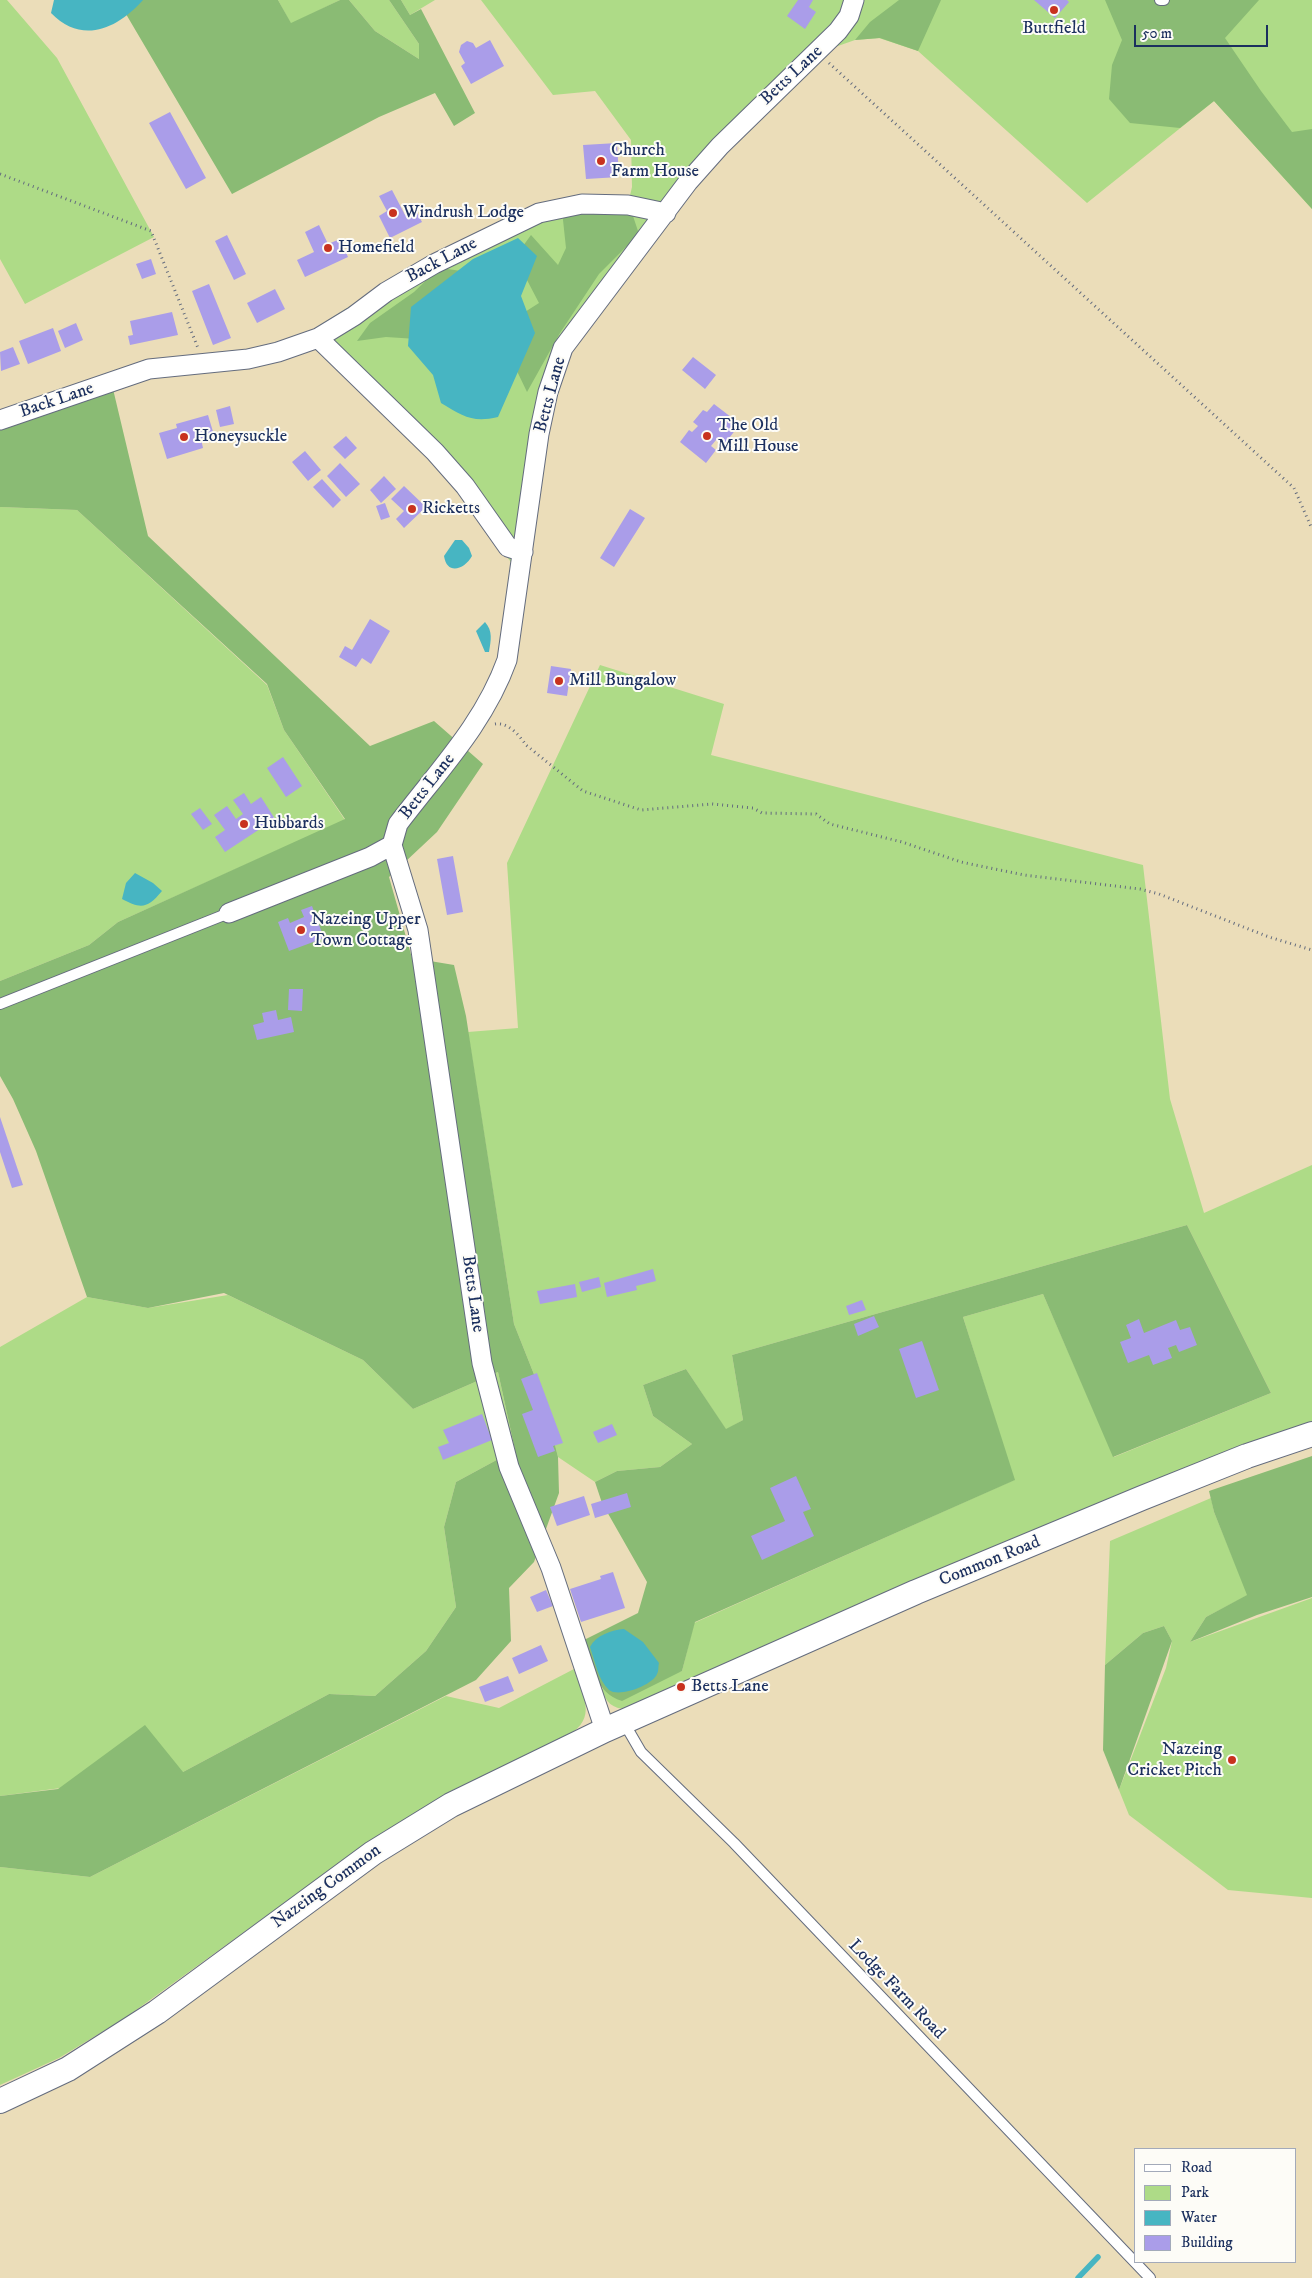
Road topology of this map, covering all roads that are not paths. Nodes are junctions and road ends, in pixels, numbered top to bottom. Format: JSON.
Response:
{"nodes":[{"id":1,"x":860,"y":1,"type":"edge"},
{"id":2,"x":666,"y":213,"type":"junction"},
{"id":3,"x":318,"y":338,"type":"junction"},
{"id":4,"x":0,"y":420,"type":"edge"},
{"id":5,"x":523,"y":552,"type":"junction"},
{"id":6,"x":392,"y":846,"type":"junction"},
{"id":7,"x":229,"y":913,"type":"joint"},
{"id":8,"x":0,"y":1004,"type":"edge"},
{"id":9,"x":1312,"y":1434,"type":"edge"},
{"id":10,"x":671,"y":1700,"type":"joint"},
{"id":11,"x":614,"y":1726,"type":"junction"},
{"id":12,"x":0,"y":2101,"type":"edge"},
{"id":13,"x":1134,"y":2261,"type":"edge"},
{"id":14,"x":1136,"y":2263,"type":"edge"},
{"id":15,"x":1150,"y":2278,"type":"edge"}],
"edges":[{"from":1,"to":2,"type":"street","name":"Betts Lane"},
{"from":2,"to":3,"type":"street","name":"Back Lane"},
{"from":2,"to":5,"type":"street","name":"Betts Lane"},
{"from":3,"to":4,"type":"street","name":"Back Lane"},
{"from":3,"to":5,"type":"street"},
{"from":5,"to":6,"type":"street","name":"Betts Lane"},
{"from":6,"to":7,"type":"street"},
{"from":6,"to":11,"type":"street","name":"Betts Lane"},
{"from":7,"to":8,"type":"lane"},
{"from":9,"to":10,"type":"street","name":"Common Road"},
{"from":10,"to":11,"type":"street","name":"Nazeing Common"},
{"from":11,"to":12,"type":"street","name":"Nazeing Common"},
{"from":11,"to":13,"type":"lane","name":"Lodge Farm Road"},
{"from":14,"to":15,"type":"lane","name":"Lodge Farm Road"}]}
